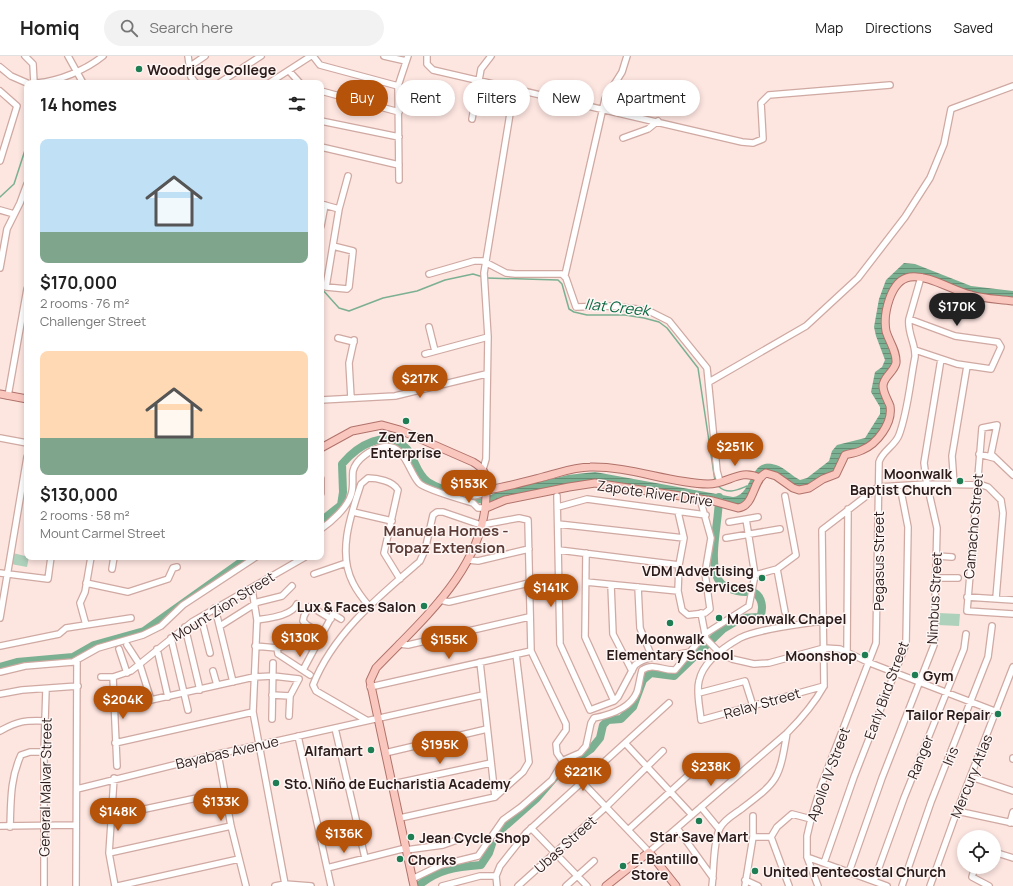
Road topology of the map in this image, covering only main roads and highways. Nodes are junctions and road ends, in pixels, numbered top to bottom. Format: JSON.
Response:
{"nodes":[{"id":1,"x":1013,"y":301,"type":"edge"},
{"id":2,"x":0,"y":394,"type":"edge"},
{"id":3,"x":24,"y":399,"type":"edge"},
{"id":4,"x":324,"y":446,"type":"edge"},
{"id":5,"x":760,"y":478,"type":"junction"},
{"id":6,"x":487,"y":493,"type":"junction"},
{"id":7,"x":486,"y":506,"type":"junction"},
{"id":8,"x":413,"y":882,"type":"edge"},
{"id":9,"x":606,"y":886,"type":"edge"},
{"id":10,"x":676,"y":886,"type":"edge"}],
"edges":[{"from":1,"to":5,"type":"main road"},
{"from":2,"to":3,"type":"main road"},
{"from":4,"to":6,"type":"main road"},
{"from":5,"to":6,"type":"main road","name":"Zapote River Drive"},
{"from":5,"to":7,"type":"main road","name":"Zapote River Drive"},
{"from":6,"to":7,"type":"main road"},
{"from":7,"to":8,"type":"main road"},
{"from":9,"to":10,"type":"main road"}]}
